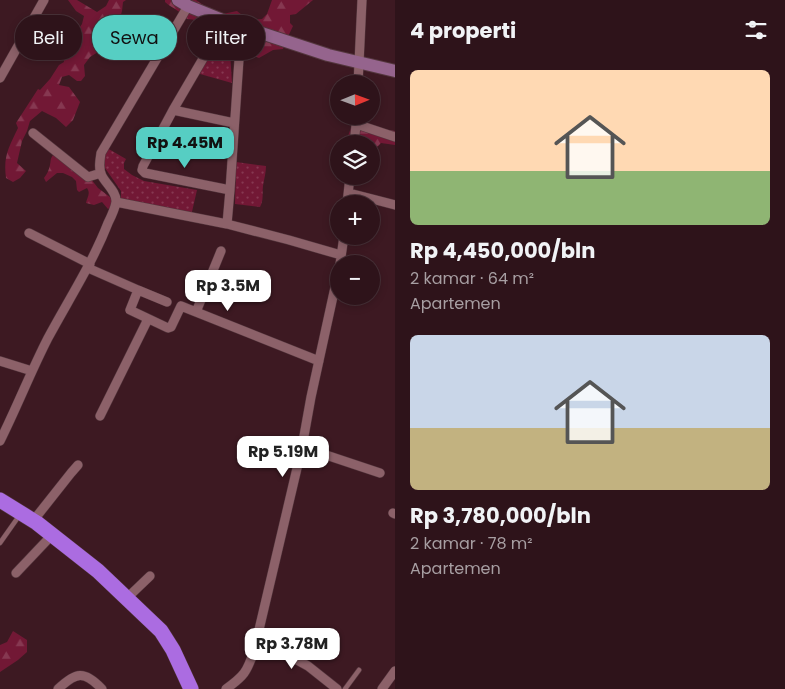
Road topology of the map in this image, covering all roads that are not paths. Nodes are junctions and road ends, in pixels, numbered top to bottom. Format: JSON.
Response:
{"nodes":[{"id":1,"x":44,"y":0,"type":"edge"},
{"id":2,"x":362,"y":0,"type":"edge"},
{"id":3,"x":183,"y":3,"type":"edge"},
{"id":4,"x":211,"y":15,"type":"edge"},
{"id":5,"x":265,"y":34,"type":"edge"},
{"id":6,"x":202,"y":60,"type":"edge"},
{"id":7,"x":239,"y":60,"type":"edge"},
{"id":8,"x":359,"y":62,"type":"junction"},
{"id":9,"x":395,"y":71,"type":"edge"},
{"id":10,"x":358,"y":75,"type":"edge"},
{"id":11,"x":0,"y":78,"type":"edge"},
{"id":12,"x":173,"y":110,"type":"junction"},
{"id":13,"x":234,"y":123,"type":"junction"},
{"id":14,"x":367,"y":125,"type":"edge"},
{"id":15,"x":33,"y":133,"type":"dead end"},
{"id":16,"x":395,"y":137,"type":"edge"},
{"id":17,"x":101,"y":173,"type":"junction"},
{"id":18,"x":349,"y":185,"type":"edge"},
{"id":19,"x":230,"y":190,"type":"junction"},
{"id":20,"x":348,"y":193,"type":"joint"},
{"id":21,"x":116,"y":202,"type":"junction"},
{"id":22,"x":395,"y":205,"type":"edge"},
{"id":23,"x":227,"y":224,"type":"junction"},
{"id":24,"x":29,"y":233,"type":"dead end"},
{"id":25,"x":221,"y":251,"type":"dead end"},
{"id":26,"x":330,"y":255,"type":"edge"},
{"id":27,"x":89,"y":266,"type":"junction"},
{"id":28,"x":138,"y":290,"type":"junction"},
{"id":29,"x":167,"y":302,"type":"dead end"},
{"id":30,"x":331,"y":305,"type":"edge"},
{"id":31,"x":196,"y":312,"type":"junction"},
{"id":32,"x":148,"y":319,"type":"junction"},
{"id":33,"x":0,"y":361,"type":"edge"},
{"id":34,"x":319,"y":361,"type":"junction"},
{"id":35,"x":32,"y":371,"type":"junction"},
{"id":36,"x":100,"y":416,"type":"dead end"},
{"id":37,"x":0,"y":441,"type":"edge"},
{"id":38,"x":302,"y":447,"type":"junction"},
{"id":39,"x":78,"y":465,"type":"dead end"},
{"id":40,"x":380,"y":473,"type":"dead end"},
{"id":41,"x":0,"y":500,"type":"edge"},
{"id":42,"x":27,"y":517,"type":"junction"},
{"id":43,"x":52,"y":535,"type":"junction"},
{"id":44,"x":0,"y":543,"type":"edge"},
{"id":45,"x":16,"y":574,"type":"dead end"},
{"id":46,"x":150,"y":576,"type":"dead end"},
{"id":47,"x":127,"y":598,"type":"junction"},
{"id":48,"x":257,"y":638,"type":"junction"},
{"id":49,"x":360,"y":670,"type":"dead end"},
{"id":50,"x":395,"y":671,"type":"edge"},
{"id":51,"x":58,"y":689,"type":"edge"},
{"id":52,"x":102,"y":689,"type":"edge"},
{"id":53,"x":191,"y":689,"type":"edge"},
{"id":54,"x":226,"y":689,"type":"edge"},
{"id":55,"x":337,"y":689,"type":"edge"},
{"id":56,"x":345,"y":689,"type":"edge"},
{"id":57,"x":382,"y":689,"type":"edge"}],
"edges":[{"from":1,"to":11,"type":"street"},
{"from":2,"to":8,"type":"street"},
{"from":3,"to":4,"type":"street"},
{"from":3,"to":17,"type":"street"},
{"from":5,"to":8,"type":"street"},
{"from":6,"to":12,"type":"street"},
{"from":7,"to":13,"type":"street"},
{"from":8,"to":9,"type":"street"},
{"from":8,"to":10,"type":"street"},
{"from":12,"to":13,"type":"street"},
{"from":12,"to":19,"type":"street"},
{"from":13,"to":19,"type":"street"},
{"from":14,"to":16,"type":"street"},
{"from":15,"to":17,"type":"street"},
{"from":17,"to":21,"type":"street"},
{"from":18,"to":20,"type":"street"},
{"from":19,"to":23,"type":"street"},
{"from":20,"to":22,"type":"street"},
{"from":21,"to":23,"type":"street"},
{"from":21,"to":27,"type":"street"},
{"from":23,"to":26,"type":"street"},
{"from":24,"to":27,"type":"street"},
{"from":25,"to":31,"type":"street"},
{"from":27,"to":28,"type":"street"},
{"from":27,"to":35,"type":"street"},
{"from":28,"to":29,"type":"street"},
{"from":28,"to":32,"type":"street"},
{"from":30,"to":34,"type":"street"},
{"from":31,"to":32,"type":"street"},
{"from":31,"to":34,"type":"street"},
{"from":32,"to":36,"type":"street"},
{"from":33,"to":35,"type":"street"},
{"from":34,"to":38,"type":"street"},
{"from":35,"to":37,"type":"street"},
{"from":38,"to":40,"type":"street"},
{"from":38,"to":48,"type":"street"},
{"from":39,"to":42,"type":"street"},
{"from":41,"to":42,"type":"highway"},
{"from":42,"to":43,"type":"highway"},
{"from":42,"to":44,"type":"lane"},
{"from":43,"to":45,"type":"street"},
{"from":43,"to":47,"type":"highway"},
{"from":46,"to":47,"type":"street"},
{"from":47,"to":53,"type":"highway"},
{"from":48,"to":54,"type":"street"},
{"from":48,"to":55,"type":"street"},
{"from":49,"to":56,"type":"lane"},
{"from":50,"to":57,"type":"street"},
{"from":51,"to":52,"type":"street"}]}
